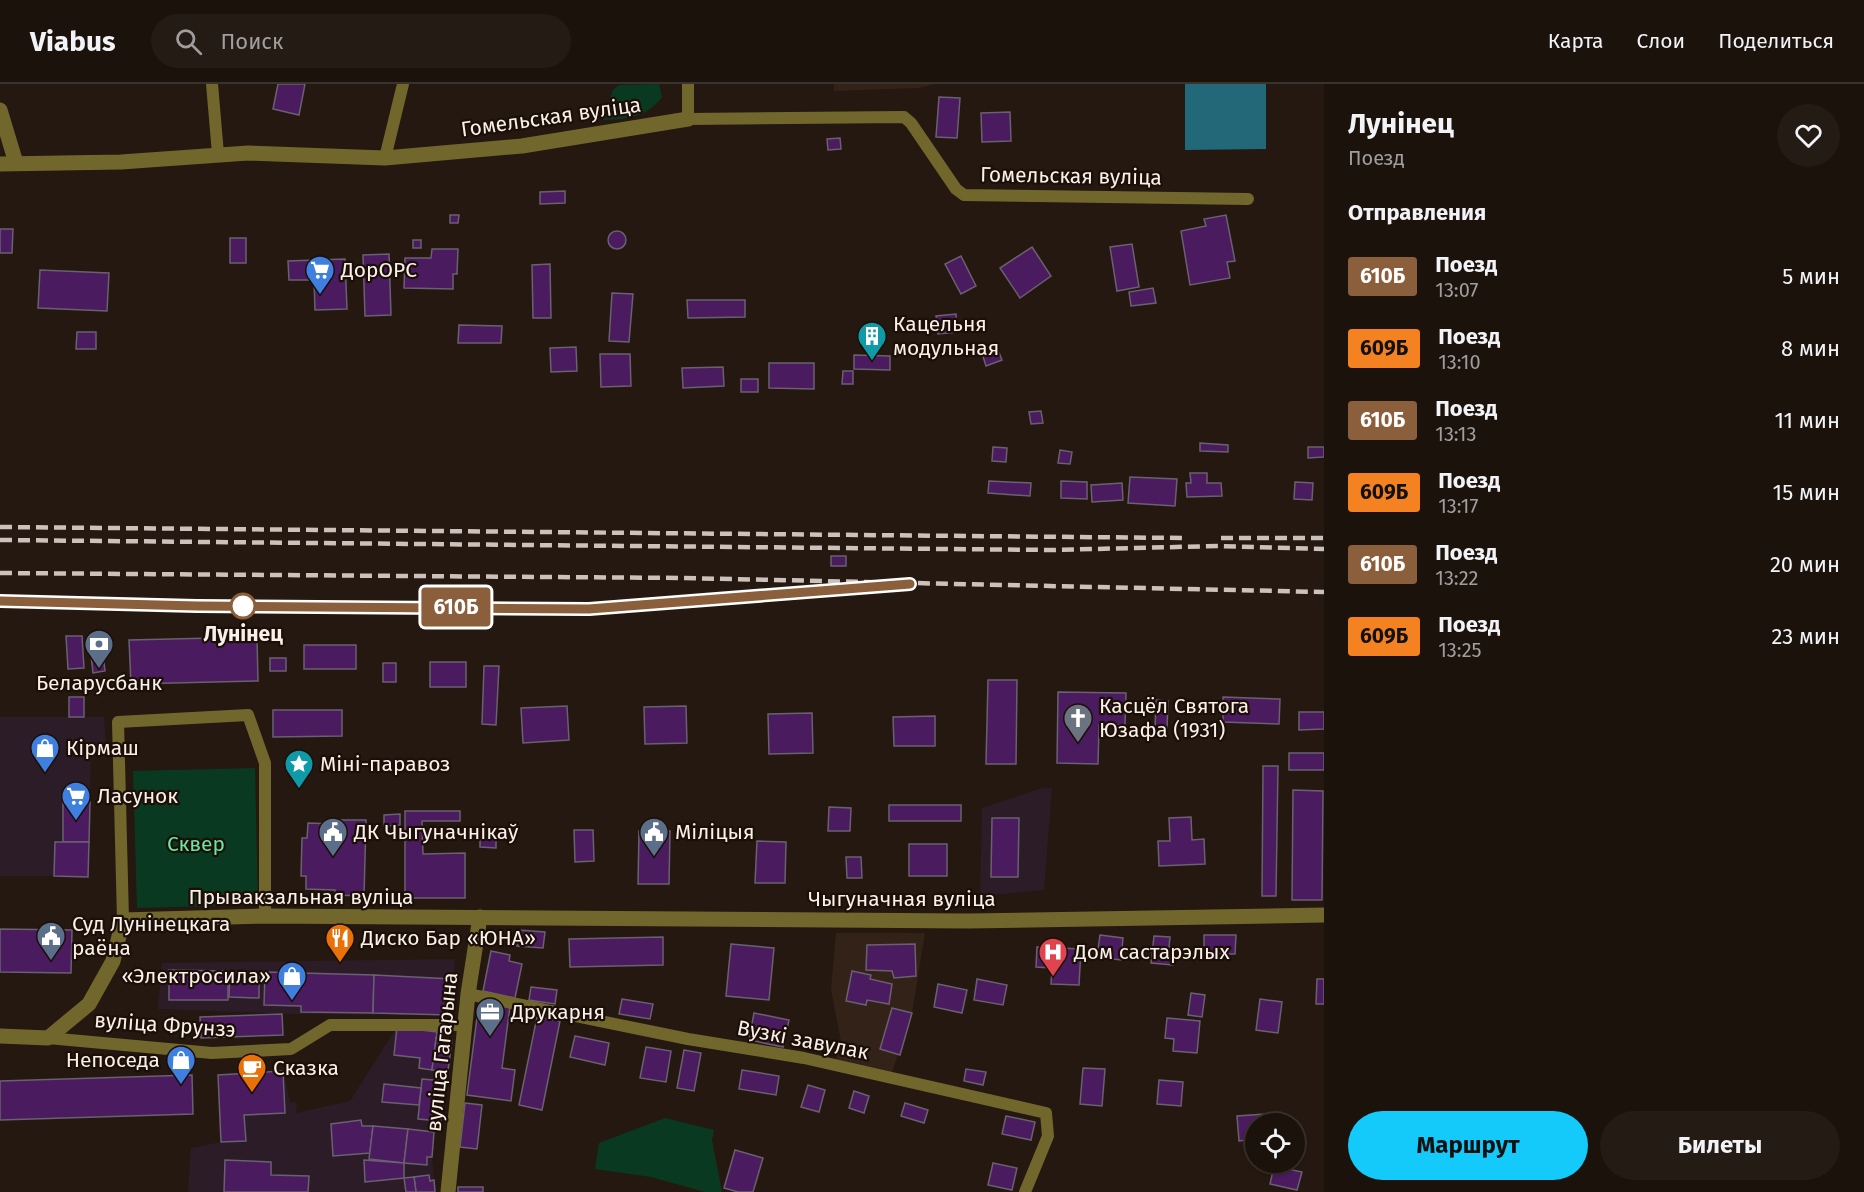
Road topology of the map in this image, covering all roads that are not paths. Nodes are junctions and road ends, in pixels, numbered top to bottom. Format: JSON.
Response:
{"nodes":[{"id":1,"x":212,"y":84,"type":"edge"},
{"id":2,"x":403,"y":84,"type":"edge"},
{"id":3,"x":688,"y":84,"type":"edge"},
{"id":4,"x":0,"y":110,"type":"edge"},
{"id":5,"x":688,"y":119,"type":"junction"},
{"id":6,"x":218,"y":154,"type":"junction"},
{"id":7,"x":385,"y":158,"type":"junction"},
{"id":8,"x":0,"y":164,"type":"edge"},
{"id":9,"x":16,"y":164,"type":"junction"},
{"id":10,"x":1248,"y":199,"type":"dead end"},
{"id":11,"x":1324,"y":915,"type":"edge"},
{"id":12,"x":265,"y":916,"type":"junction"},
{"id":13,"x":480,"y":917,"type":"junction"},
{"id":14,"x":123,"y":920,"type":"junction"},
{"id":15,"x":468,"y":994,"type":"junction"},
{"id":16,"x":466,"y":1025,"type":"junction"},
{"id":17,"x":0,"y":1036,"type":"edge"},
{"id":18,"x":48,"y":1038,"type":"junction"},
{"id":19,"x":448,"y":1192,"type":"edge"},
{"id":20,"x":1025,"y":1192,"type":"edge"}],
"edges":[{"from":1,"to":6,"type":"street"},
{"from":2,"to":7,"type":"street"},
{"from":3,"to":5,"type":"street"},
{"from":4,"to":9,"type":"street"},
{"from":5,"to":7,"type":"street","name":"Гомельская вуліца"},
{"from":5,"to":10,"type":"street","name":"Гомельская вуліца"},
{"from":6,"to":7,"type":"street","name":"Гомельская вуліца"},
{"from":6,"to":9,"type":"street","name":"Гомельская вуліца"},
{"from":8,"to":9,"type":"street","name":"Гомельская вуліца"},
{"from":11,"to":13,"type":"street","name":"Чыгуначная вуліца"},
{"from":12,"to":13,"type":"street","name":"Прывакзальная вуліца"},
{"from":12,"to":14,"type":"street","name":"Прывакзальная вуліца"},
{"from":12,"to":14,"type":"street"},
{"from":13,"to":15,"type":"street","name":"вуліца Гагарына"},
{"from":14,"to":18,"type":"street"},
{"from":15,"to":16,"type":"street","name":"вуліца Гагарына"},
{"from":15,"to":20,"type":"street","name":"Вузкі завулак"},
{"from":16,"to":18,"type":"street","name":"вуліца Фрунзэ"},
{"from":16,"to":19,"type":"street","name":"вуліца Гагарына"},
{"from":17,"to":18,"type":"street","name":"вуліца Фрунзэ"}]}
